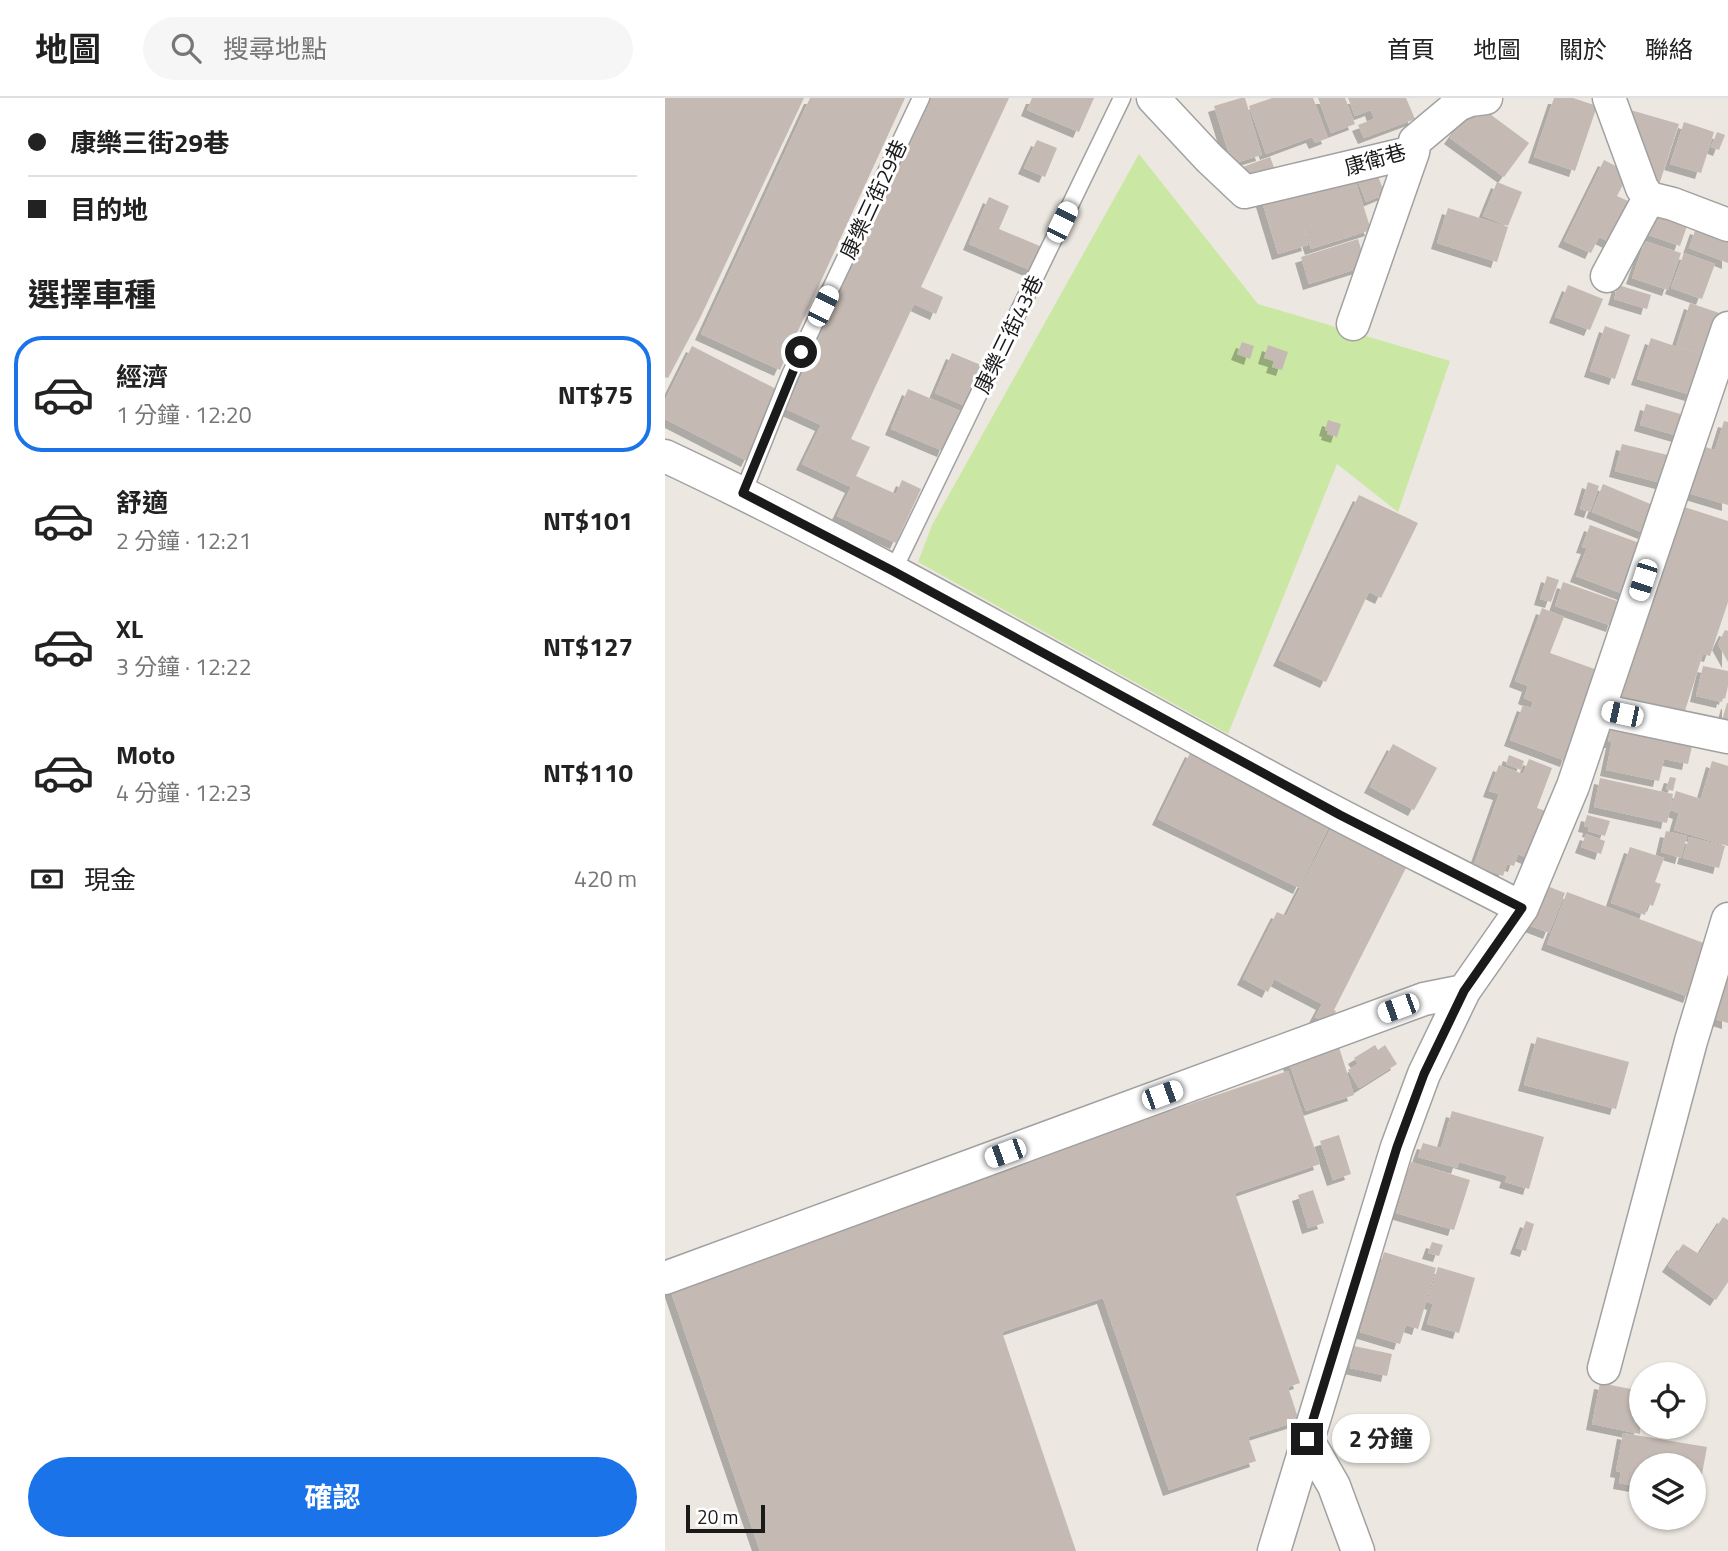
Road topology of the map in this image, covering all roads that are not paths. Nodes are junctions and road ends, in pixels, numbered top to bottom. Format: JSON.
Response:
{"nodes":[{"id":1,"x":921,"y":98,"type":"edge"},
{"id":2,"x":1122,"y":98,"type":"edge"},
{"id":3,"x":1153,"y":98,"type":"edge"},
{"id":4,"x":1486,"y":98,"type":"edge"},
{"id":5,"x":1609,"y":98,"type":"edge"},
{"id":6,"x":1413,"y":152,"type":"junction"},
{"id":7,"x":1649,"y":198,"type":"junction"},
{"id":8,"x":1728,"y":225,"type":"edge"},
{"id":9,"x":1607,"y":276,"type":"dead end"},
{"id":10,"x":1353,"y":324,"type":"dead end"},
{"id":11,"x":1728,"y":328,"type":"edge"},
{"id":12,"x":665,"y":456,"type":"edge"},
{"id":13,"x":743,"y":493,"type":"junction"},
{"id":14,"x":893,"y":571,"type":"junction"},
{"id":15,"x":1599,"y":710,"type":"junction"},
{"id":16,"x":1728,"y":737,"type":"edge"},
{"id":17,"x":1522,"y":908,"type":"junction"},
{"id":18,"x":1728,"y":919,"type":"edge"},
{"id":19,"x":1464,"y":991,"type":"junction"},
{"id":20,"x":665,"y":1278,"type":"edge"},
{"id":21,"x":1604,"y":1368,"type":"dead end"},
{"id":22,"x":1307,"y":1439,"type":"junction"},
{"id":23,"x":1274,"y":1551,"type":"edge"},
{"id":24,"x":1358,"y":1551,"type":"edge"}],
"edges":[{"from":1,"to":13,"type":"lane","name":"康樂三街29巷"},
{"from":2,"to":14,"type":"lane","name":"康樂三街43巷"},
{"from":3,"to":6,"type":"street","name":"康衛巷"},
{"from":4,"to":6,"type":"street","name":"康衛巷"},
{"from":5,"to":7,"type":"street"},
{"from":6,"to":10,"type":"street"},
{"from":7,"to":8,"type":"street"},
{"from":7,"to":9,"type":"street"},
{"from":11,"to":15,"type":"street"},
{"from":12,"to":13,"type":"street"},
{"from":13,"to":14,"type":"street"},
{"from":14,"to":17,"type":"street"},
{"from":15,"to":16,"type":"street"},
{"from":15,"to":17,"type":"street"},
{"from":17,"to":19,"type":"street"},
{"from":18,"to":21,"type":"street"},
{"from":19,"to":20,"type":"street"},
{"from":19,"to":22,"type":"street"},
{"from":22,"to":23,"type":"street"},
{"from":22,"to":24,"type":"street"}]}
